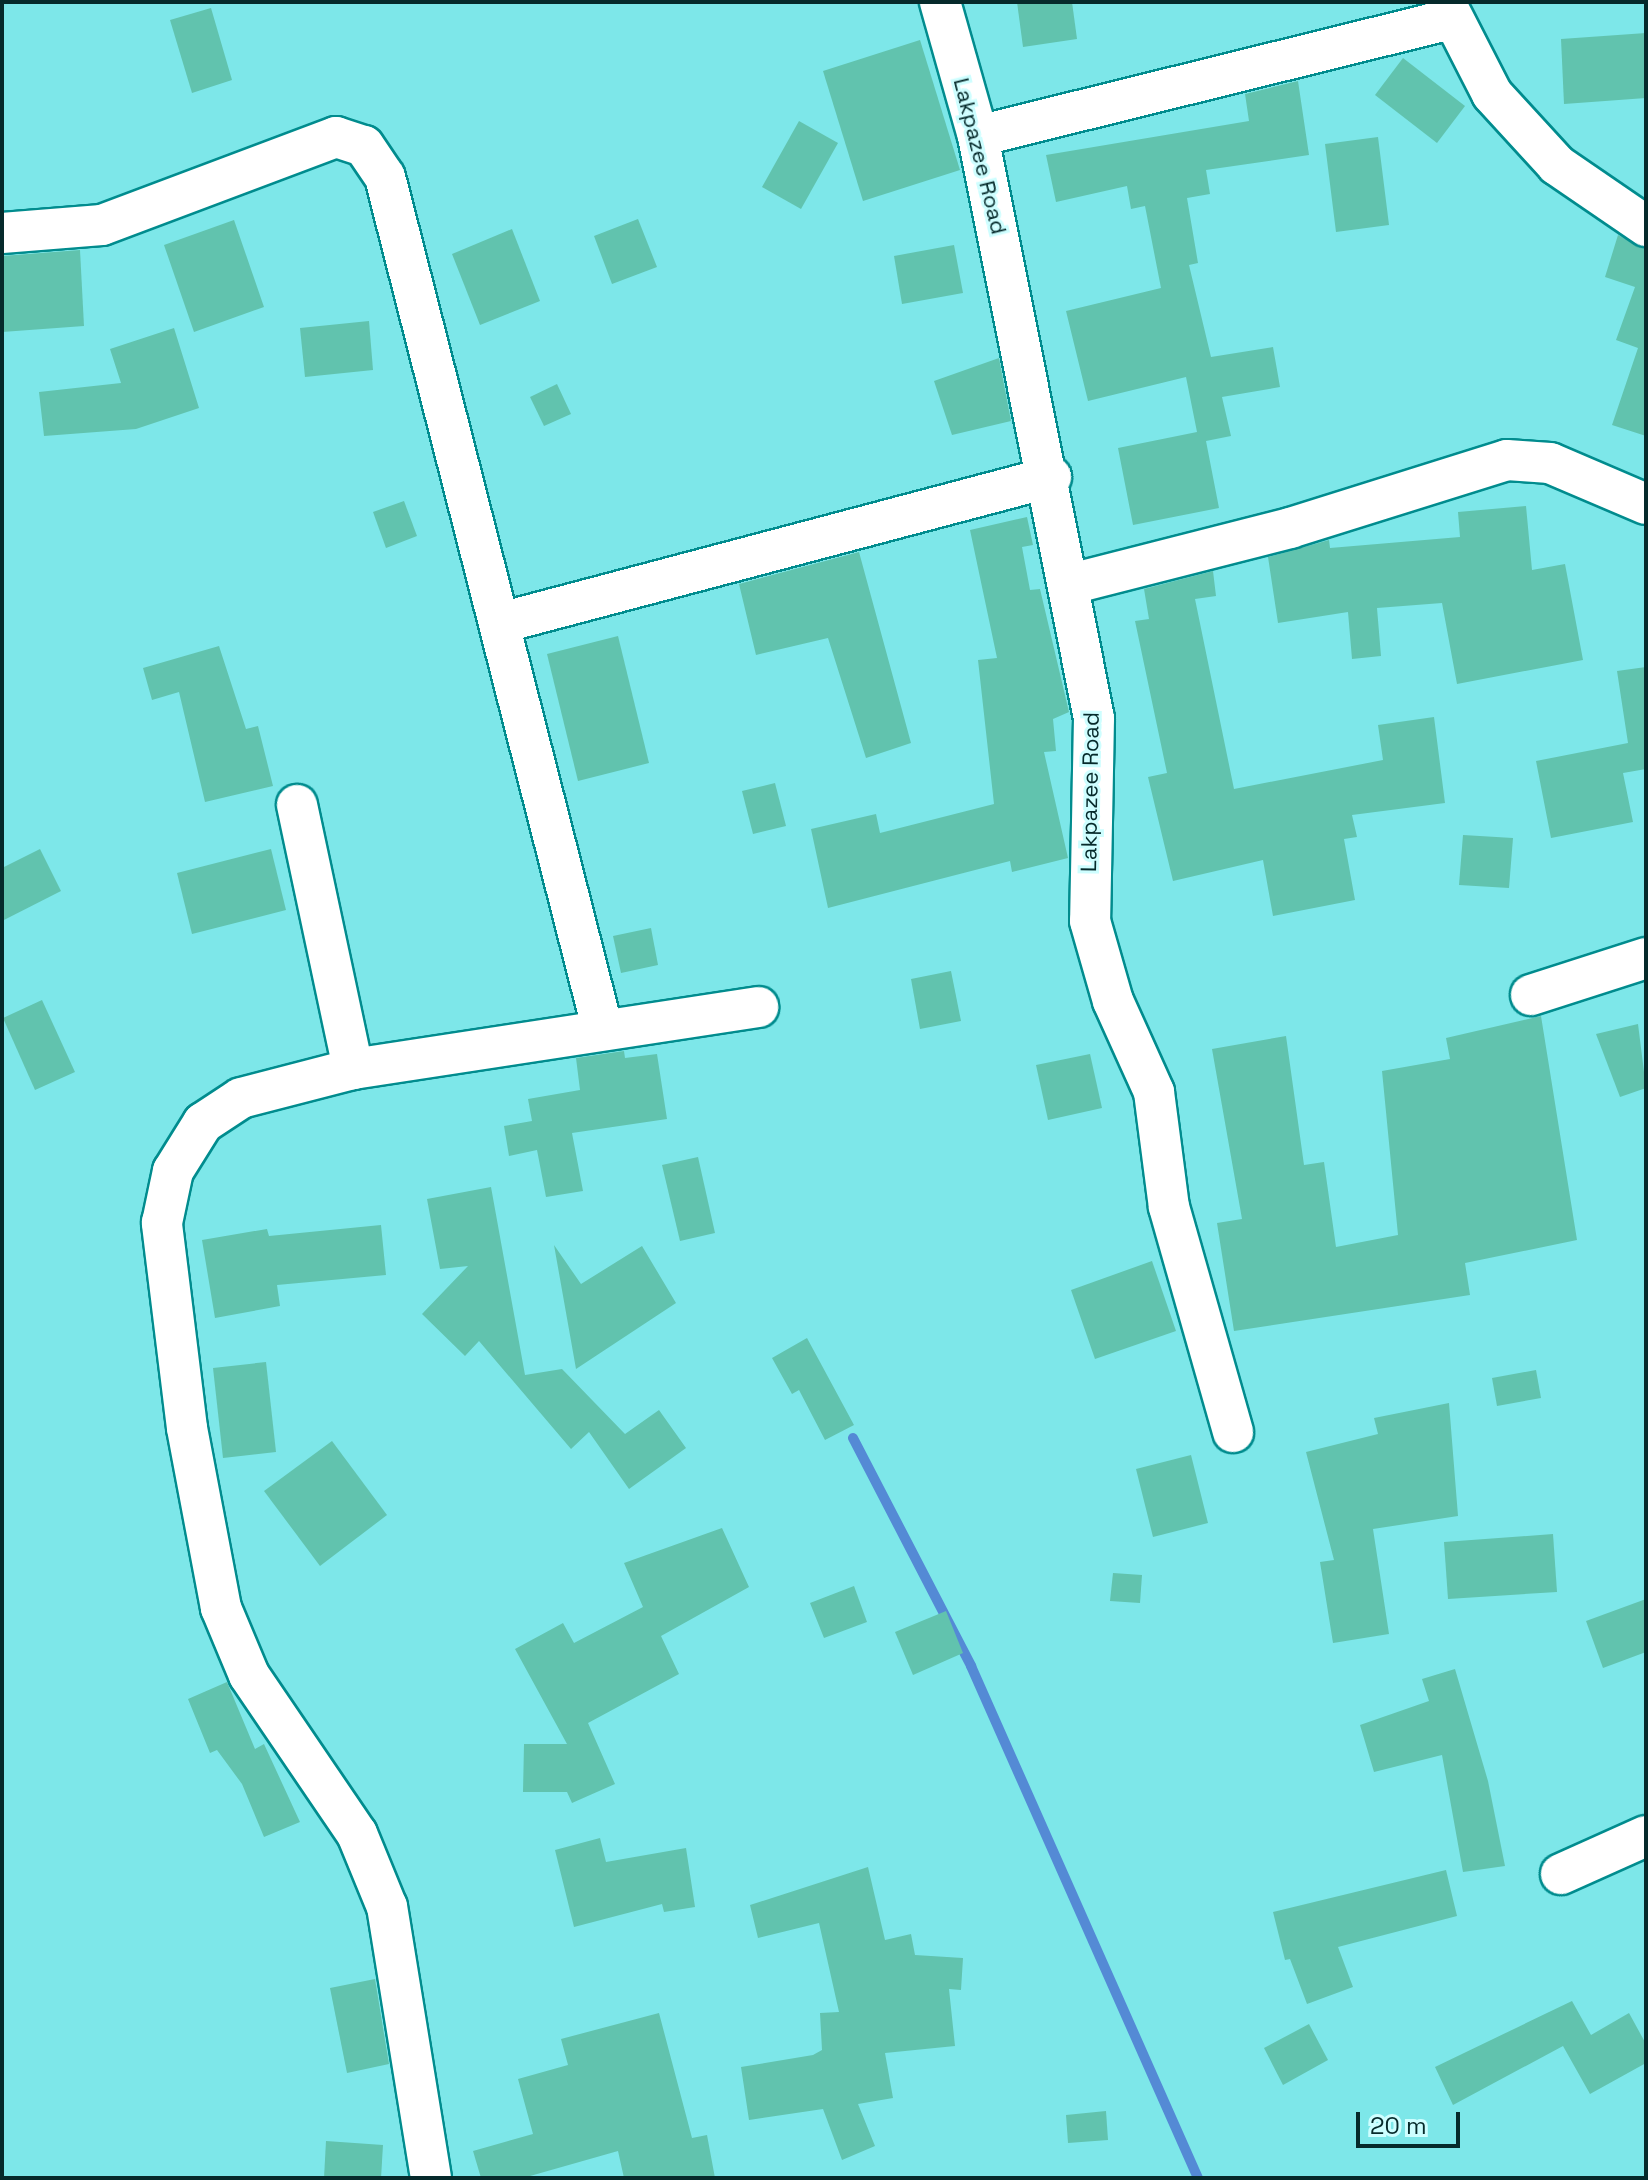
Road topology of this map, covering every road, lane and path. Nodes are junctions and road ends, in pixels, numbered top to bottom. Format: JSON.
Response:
{"nodes":[{"id":1,"x":940,"y":2,"type":"edge"},
{"id":2,"x":1448,"y":11,"type":"edge"},
{"id":3,"x":978,"y":136,"type":"junction"},
{"id":4,"x":1646,"y":226,"type":"edge"},
{"id":5,"x":2,"y":233,"type":"edge"},
{"id":6,"x":1051,"y":477,"type":"junction"},
{"id":7,"x":1646,"y":504,"type":"edge"},
{"id":8,"x":1071,"y":584,"type":"junction"},
{"id":9,"x":504,"y":622,"type":"junction"},
{"id":10,"x":297,"y":805,"type":"dead end"},
{"id":11,"x":1646,"y":958,"type":"edge"},
{"id":12,"x":1531,"y":995,"type":"dead end"},
{"id":13,"x":758,"y":1007,"type":"dead end"},
{"id":14,"x":602,"y":1027,"type":"junction"},
{"id":15,"x":353,"y":1069,"type":"junction"},
{"id":16,"x":1233,"y":1432,"type":"dead end"},
{"id":17,"x":1646,"y":1836,"type":"edge"},
{"id":18,"x":1561,"y":1874,"type":"dead end"},
{"id":19,"x":431,"y":2178,"type":"edge"}],
"edges":[{"from":1,"to":3,"type":"street","name":"Lakpazee Road"},
{"from":2,"to":3,"type":"street"},
{"from":2,"to":4,"type":"street"},
{"from":3,"to":6,"type":"street","name":"Lakpazee Road"},
{"from":5,"to":9,"type":"street"},
{"from":6,"to":8,"type":"street","name":"Lakpazee Road"},
{"from":6,"to":9,"type":"street"},
{"from":7,"to":8,"type":"street"},
{"from":8,"to":16,"type":"street","name":"Lakpazee Road"},
{"from":9,"to":14,"type":"street"},
{"from":10,"to":15,"type":"street"},
{"from":11,"to":12,"type":"street"},
{"from":13,"to":14,"type":"street"},
{"from":14,"to":15,"type":"street"},
{"from":15,"to":19,"type":"street"},
{"from":17,"to":18,"type":"street"}]}
